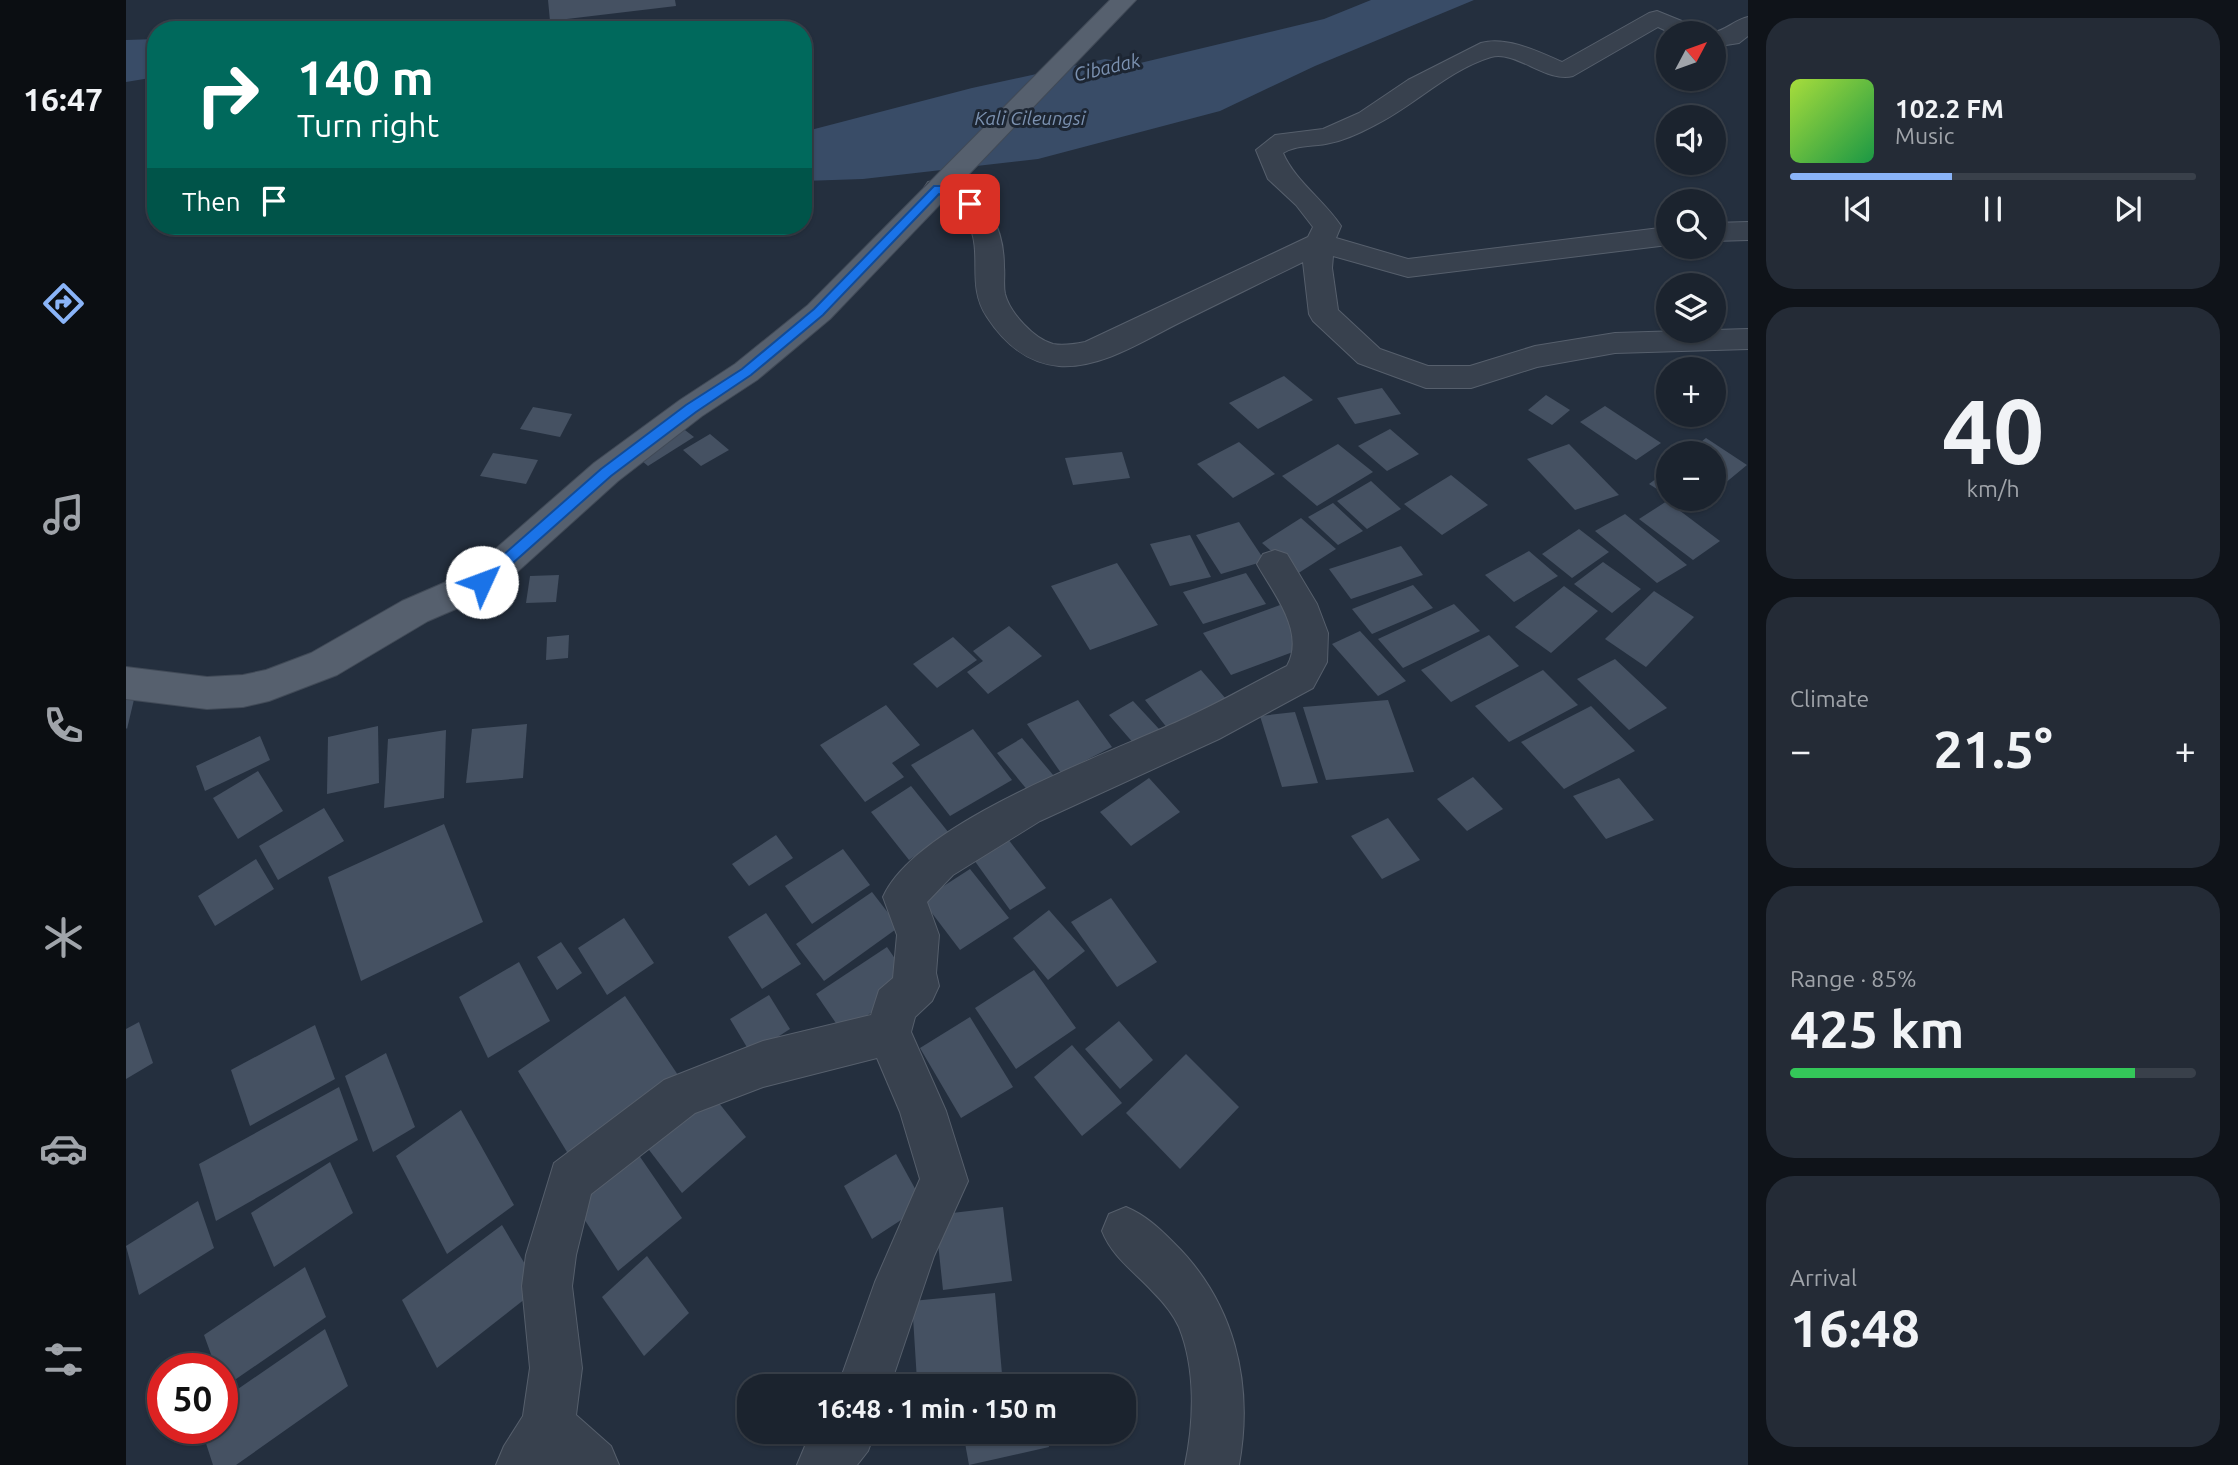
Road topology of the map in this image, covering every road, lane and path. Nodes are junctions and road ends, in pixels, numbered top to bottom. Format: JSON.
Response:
{"nodes":[{"id":1,"x":1125,"y":0,"type":"edge"},
{"id":2,"x":1664,"y":21,"type":"edge"},
{"id":3,"x":1748,"y":24,"type":"edge"},
{"id":4,"x":1726,"y":38,"type":"edge"},
{"id":5,"x":944,"y":182,"type":"junction"},
{"id":6,"x":1748,"y":231,"type":"edge"},
{"id":7,"x":1726,"y":232,"type":"edge"},
{"id":8,"x":1656,"y":237,"type":"edge"},
{"id":9,"x":1320,"y":243,"type":"junction"},
{"id":10,"x":1748,"y":339,"type":"edge"},
{"id":11,"x":1275,"y":564,"type":"dead end"},
{"id":12,"x":126,"y":682,"type":"edge"},
{"id":13,"x":889,"y":1033,"type":"junction"},
{"id":14,"x":1126,"y":1231,"type":"dead end"},
{"id":15,"x":868,"y":1374,"type":"edge"},
{"id":16,"x":840,"y":1444,"type":"edge"},
{"id":17,"x":536,"y":1445,"type":"edge"},
{"id":18,"x":592,"y":1465,"type":"edge"},
{"id":19,"x":824,"y":1465,"type":"edge"},
{"id":20,"x":1212,"y":1465,"type":"edge"}],
"edges":[{"from":1,"to":5,"type":"main road"},
{"from":2,"to":9,"type":"street"},
{"from":3,"to":4,"type":"street"},
{"from":5,"to":9,"type":"street"},
{"from":5,"to":12,"type":"main road"},
{"from":6,"to":7,"type":"street"},
{"from":8,"to":9,"type":"street"},
{"from":9,"to":10,"type":"street"},
{"from":11,"to":13,"type":"street"},
{"from":13,"to":15,"type":"street"},
{"from":13,"to":17,"type":"street"},
{"from":14,"to":20,"type":"street"},
{"from":16,"to":19,"type":"street"},
{"from":17,"to":18,"type":"street"}]}
